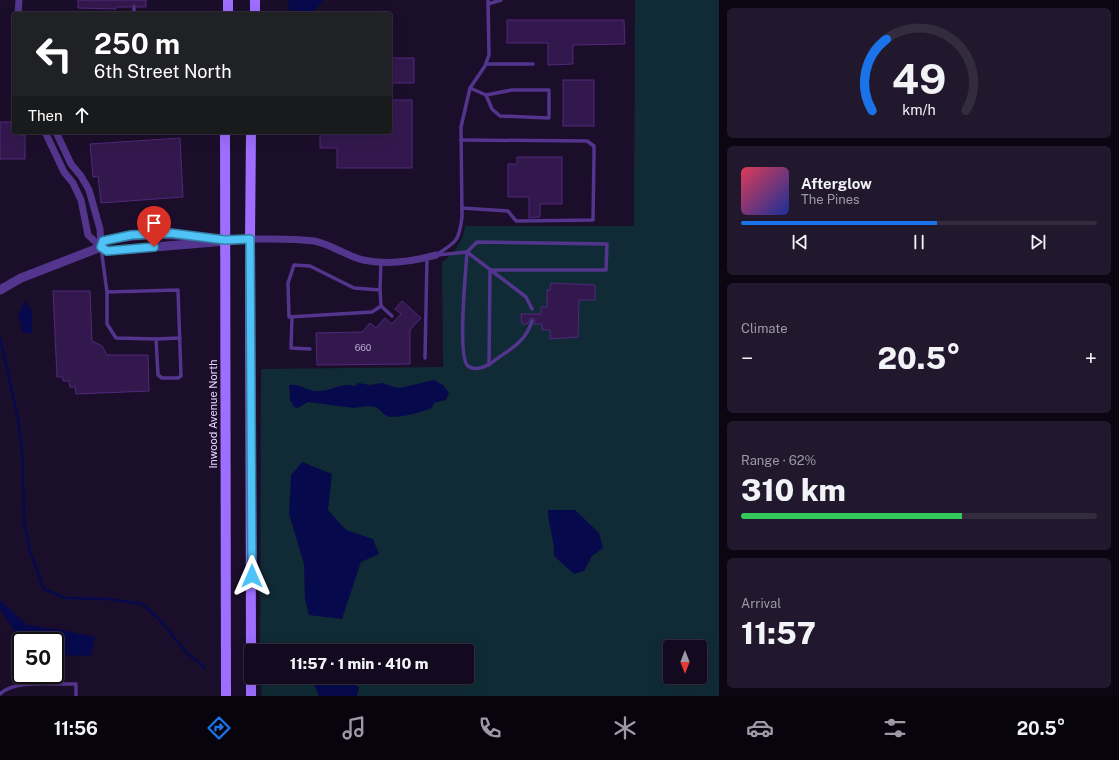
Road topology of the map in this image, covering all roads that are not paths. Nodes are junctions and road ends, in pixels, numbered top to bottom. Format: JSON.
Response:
{"nodes":[{"id":1,"x":19,"y":0,"type":"edge"},
{"id":2,"x":228,"y":0,"type":"edge"},
{"id":3,"x":255,"y":0,"type":"edge"},
{"id":4,"x":501,"y":0,"type":"edge"},
{"id":5,"x":488,"y":2,"type":"edge"},
{"id":6,"x":134,"y":7,"type":"dead end"},
{"id":7,"x":18,"y":12,"type":"edge"},
{"id":8,"x":134,"y":12,"type":"edge"},
{"id":9,"x":228,"y":12,"type":"edge"},
{"id":10,"x":255,"y":12,"type":"edge"},
{"id":11,"x":486,"y":64,"type":"junction"},
{"id":12,"x":533,"y":64,"type":"dead end"},
{"id":13,"x":470,"y":88,"type":"junction"},
{"id":14,"x":486,"y":95,"type":"junction"},
{"id":15,"x":46,"y":134,"type":"edge"},
{"id":16,"x":57,"y":134,"type":"edge"},
{"id":17,"x":225,"y":134,"type":"edge"},
{"id":18,"x":251,"y":134,"type":"edge"},
{"id":19,"x":461,"y":140,"type":"junction"},
{"id":20,"x":462,"y":208,"type":"junction"},
{"id":21,"x":250,"y":239,"type":"junction"},
{"id":22,"x":225,"y":240,"type":"junction"},
{"id":23,"x":101,"y":247,"type":"junction"},
{"id":24,"x":466,"y":252,"type":"junction"},
{"id":25,"x":436,"y":255,"type":"junction"},
{"id":26,"x":427,"y":258,"type":"junction"},
{"id":27,"x":381,"y":261,"type":"junction"},
{"id":28,"x":490,"y":270,"type":"junction"},
{"id":29,"x":0,"y":290,"type":"edge"},
{"id":30,"x":380,"y":290,"type":"junction"},
{"id":31,"x":107,"y":292,"type":"junction"},
{"id":32,"x":381,"y":306,"type":"junction"},
{"id":33,"x":532,"y":309,"type":"dead end"},
{"id":34,"x":392,"y":316,"type":"dead end"},
{"id":35,"x":292,"y":317,"type":"junction"},
{"id":36,"x":532,"y":321,"type":"dead end"},
{"id":37,"x":180,"y":338,"type":"junction"},
{"id":38,"x":156,"y":339,"type":"junction"},
{"id":39,"x":310,"y":349,"type":"dead end"},
{"id":40,"x":425,"y":358,"type":"dead end"},
{"id":41,"x":489,"y":365,"type":"junction"},
{"id":42,"x":252,"y":644,"type":"edge"},
{"id":43,"x":251,"y":684,"type":"edge"},
{"id":44,"x":0,"y":694,"type":"edge"},
{"id":45,"x":76,"y":696,"type":"edge"},
{"id":46,"x":226,"y":696,"type":"edge"},
{"id":47,"x":251,"y":696,"type":"edge"}],
"edges":[{"from":1,"to":7,"type":"street"},
{"from":2,"to":9,"type":"main road"},
{"from":3,"to":10,"type":"main road"},
{"from":4,"to":5,"type":"lane"},
{"from":5,"to":11,"type":"lane"},
{"from":6,"to":8,"type":"lane"},
{"from":11,"to":12,"type":"lane"},
{"from":11,"to":13,"type":"lane"},
{"from":13,"to":14,"type":"lane"},
{"from":13,"to":19,"type":"lane"},
{"from":14,"to":14,"type":"lane"},
{"from":15,"to":23,"type":"street"},
{"from":16,"to":23,"type":"street"},
{"from":17,"to":22,"type":"main road","name":"Inwood Avenue North"},
{"from":18,"to":21,"type":"main road"},
{"from":19,"to":20,"type":"lane"},
{"from":19,"to":20,"type":"lane"},
{"from":20,"to":25,"type":"lane"},
{"from":21,"to":22,"type":"street"},
{"from":21,"to":27,"type":"street"},
{"from":21,"to":42,"type":"main road"},
{"from":22,"to":23,"type":"street"},
{"from":22,"to":23,"type":"street"},
{"from":22,"to":46,"type":"main road","name":"Inwood Avenue North"},
{"from":23,"to":29,"type":"street"},
{"from":23,"to":31,"type":"lane"},
{"from":24,"to":25,"type":"lane"},
{"from":24,"to":28,"type":"lane"},
{"from":24,"to":28,"type":"lane"},
{"from":24,"to":41,"type":"lane"},
{"from":25,"to":26,"type":"street"},
{"from":26,"to":27,"type":"street"},
{"from":26,"to":40,"type":"lane"},
{"from":27,"to":30,"type":"lane"},
{"from":28,"to":33,"type":"lane"},
{"from":28,"to":41,"type":"lane"},
{"from":30,"to":32,"type":"lane"},
{"from":30,"to":35,"type":"lane"},
{"from":31,"to":37,"type":"lane"},
{"from":31,"to":38,"type":"lane"},
{"from":32,"to":34,"type":"lane"},
{"from":32,"to":35,"type":"lane"},
{"from":35,"to":39,"type":"lane"},
{"from":36,"to":41,"type":"lane"},
{"from":37,"to":38,"type":"lane"},
{"from":37,"to":38,"type":"lane"},
{"from":43,"to":47,"type":"main road"},
{"from":44,"to":45,"type":"lane"}]}
